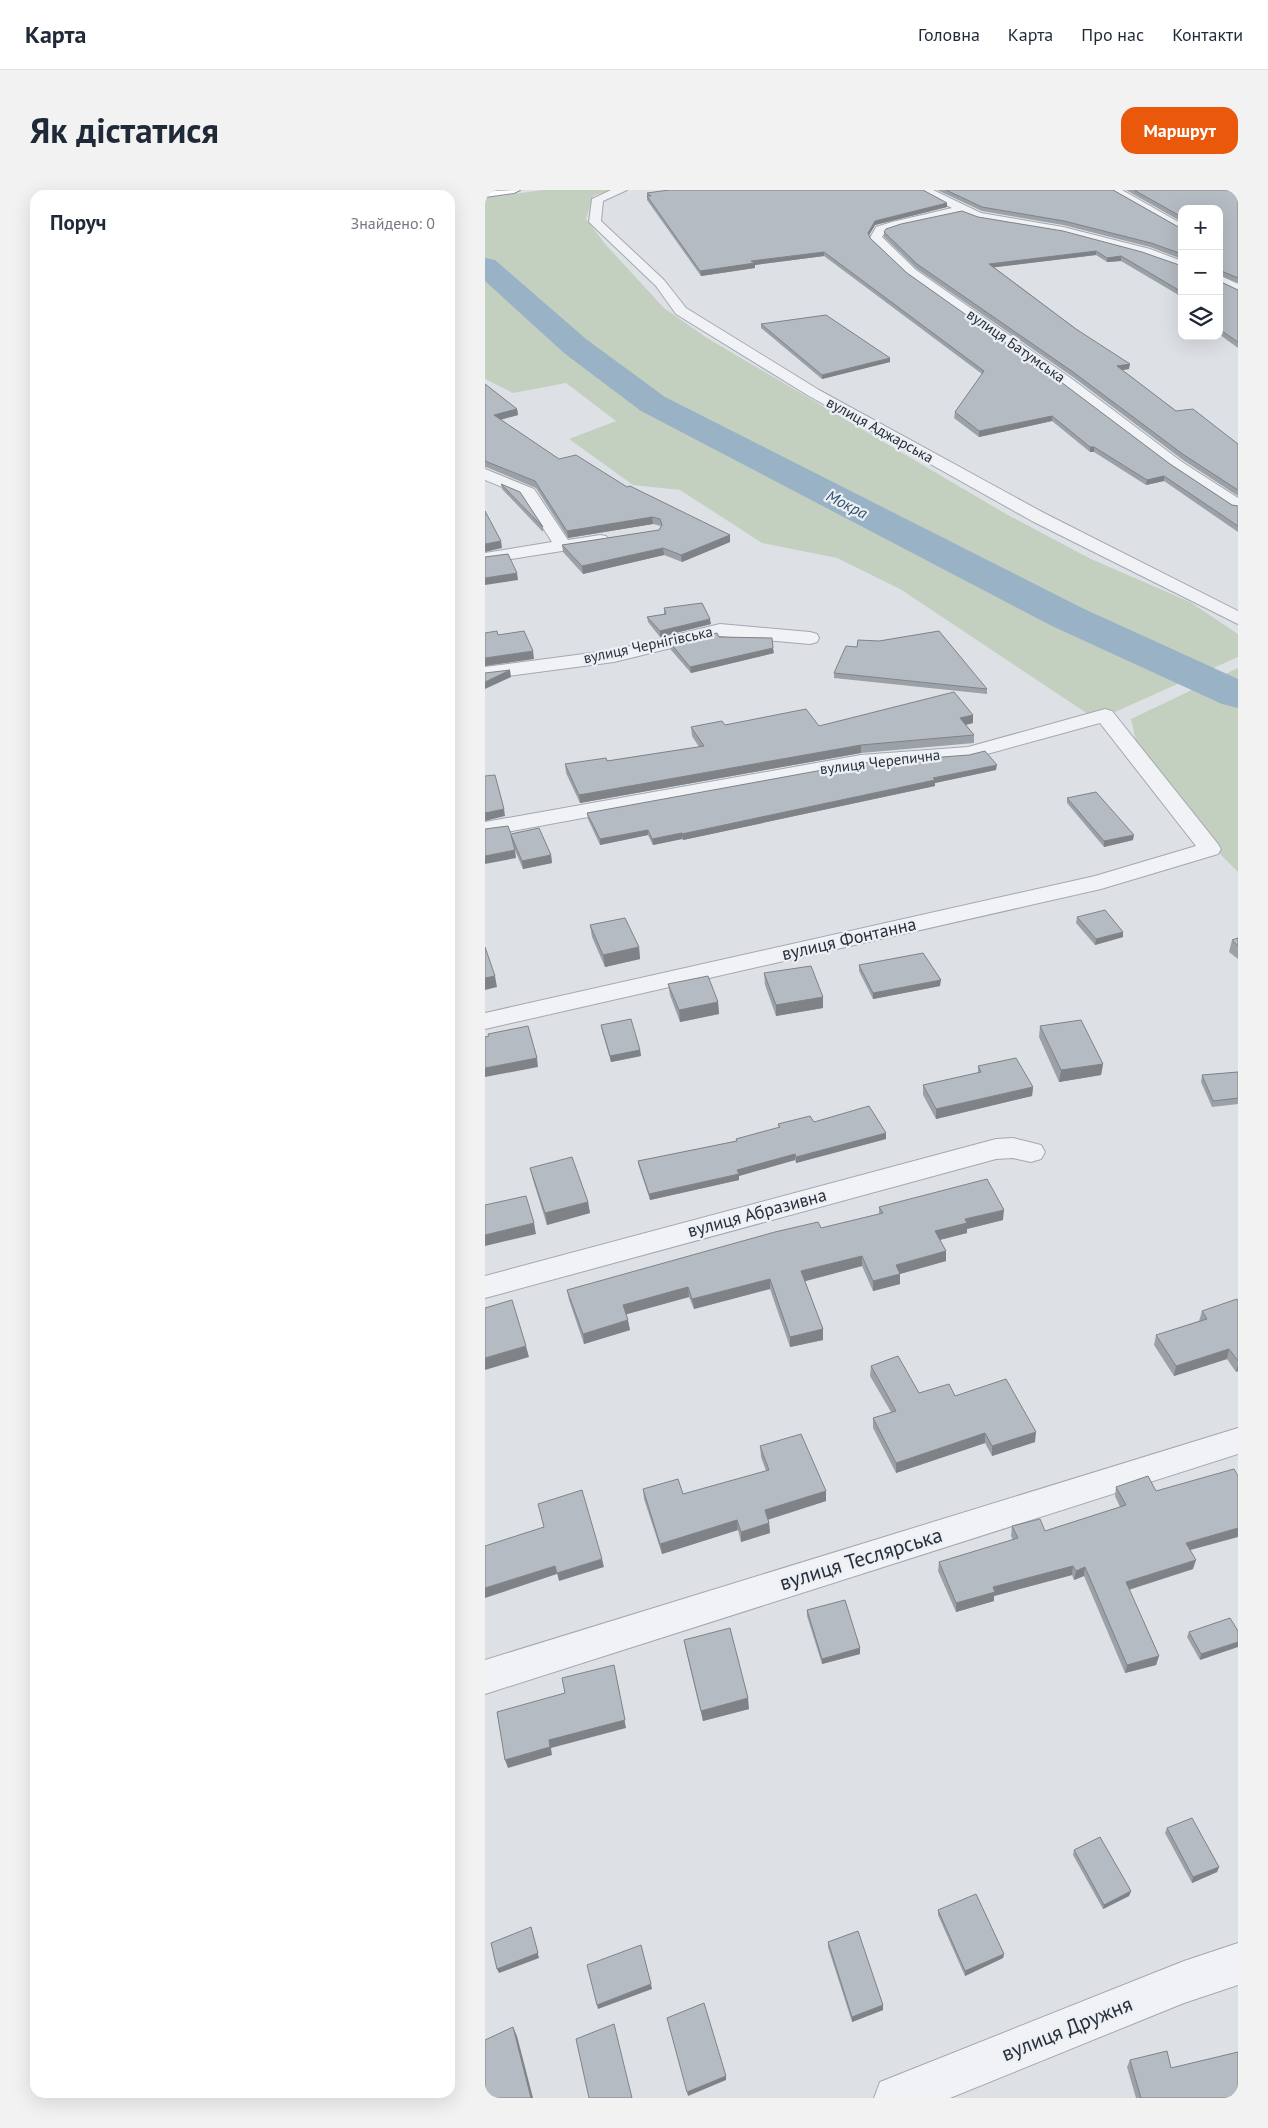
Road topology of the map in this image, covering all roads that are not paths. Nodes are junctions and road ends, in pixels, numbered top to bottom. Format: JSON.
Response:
{"nodes":[{"id":1,"x":514,"y":190,"type":"edge"},
{"id":2,"x":621,"y":190,"type":"edge"},
{"id":3,"x":924,"y":190,"type":"edge"},
{"id":4,"x":1114,"y":190,"type":"edge"},
{"id":5,"x":489,"y":193,"type":"edge"},
{"id":6,"x":963,"y":209,"type":"junction"},
{"id":7,"x":1178,"y":227,"type":"edge"},
{"id":8,"x":1173,"y":248,"type":"edge"},
{"id":9,"x":1146,"y":252,"type":"junction"},
{"id":10,"x":1178,"y":264,"type":"edge"},
{"id":11,"x":1223,"y":281,"type":"edge"},
{"id":12,"x":1238,"y":289,"type":"edge"},
{"id":13,"x":485,"y":474,"type":"edge"},
{"id":14,"x":507,"y":484,"type":"junction"},
{"id":15,"x":485,"y":488,"type":"edge"},
{"id":16,"x":1238,"y":505,"type":"edge"},
{"id":17,"x":617,"y":537,"type":"edge"},
{"id":18,"x":563,"y":546,"type":"junction"},
{"id":19,"x":485,"y":558,"type":"edge"},
{"id":20,"x":1238,"y":618,"type":"edge"},
{"id":21,"x":811,"y":638,"type":"dead end"},
{"id":22,"x":485,"y":673,"type":"edge"},
{"id":23,"x":485,"y":829,"type":"edge"},
{"id":24,"x":1210,"y":849,"type":"joint"},
{"id":25,"x":485,"y":1022,"type":"edge"},
{"id":26,"x":1031,"y":1152,"type":"dead end"},
{"id":27,"x":485,"y":1287,"type":"edge"},
{"id":28,"x":1238,"y":1440,"type":"edge"},
{"id":29,"x":485,"y":1676,"type":"edge"},
{"id":30,"x":1238,"y":1964,"type":"edge"},
{"id":31,"x":896,"y":2098,"type":"edge"}],
"edges":[{"from":1,"to":5,"type":"highway"},
{"from":2,"to":20,"type":"street","name":"вулиця Аджарська"},
{"from":3,"to":6,"type":"street"},
{"from":4,"to":7,"type":"street"},
{"from":6,"to":9,"type":"street"},
{"from":6,"to":16,"type":"street","name":"вулиця Батумська"},
{"from":8,"to":9,"type":"street"},
{"from":9,"to":10,"type":"street"},
{"from":11,"to":12,"type":"street"},
{"from":13,"to":14,"type":"street"},
{"from":14,"to":15,"type":"street"},
{"from":14,"to":18,"type":"street"},
{"from":17,"to":18,"type":"street"},
{"from":18,"to":19,"type":"street"},
{"from":21,"to":22,"type":"street","name":"вулиця Чернігівська"},
{"from":23,"to":24,"type":"street","name":"вулиця Черепична"},
{"from":24,"to":25,"type":"street","name":"вулиця Фонтанна"},
{"from":26,"to":27,"type":"street","name":"вулиця Абразивна"},
{"from":28,"to":29,"type":"street","name":"вулиця Теслярська"},
{"from":30,"to":31,"type":"street","name":"вулиця Дружня"}]}
